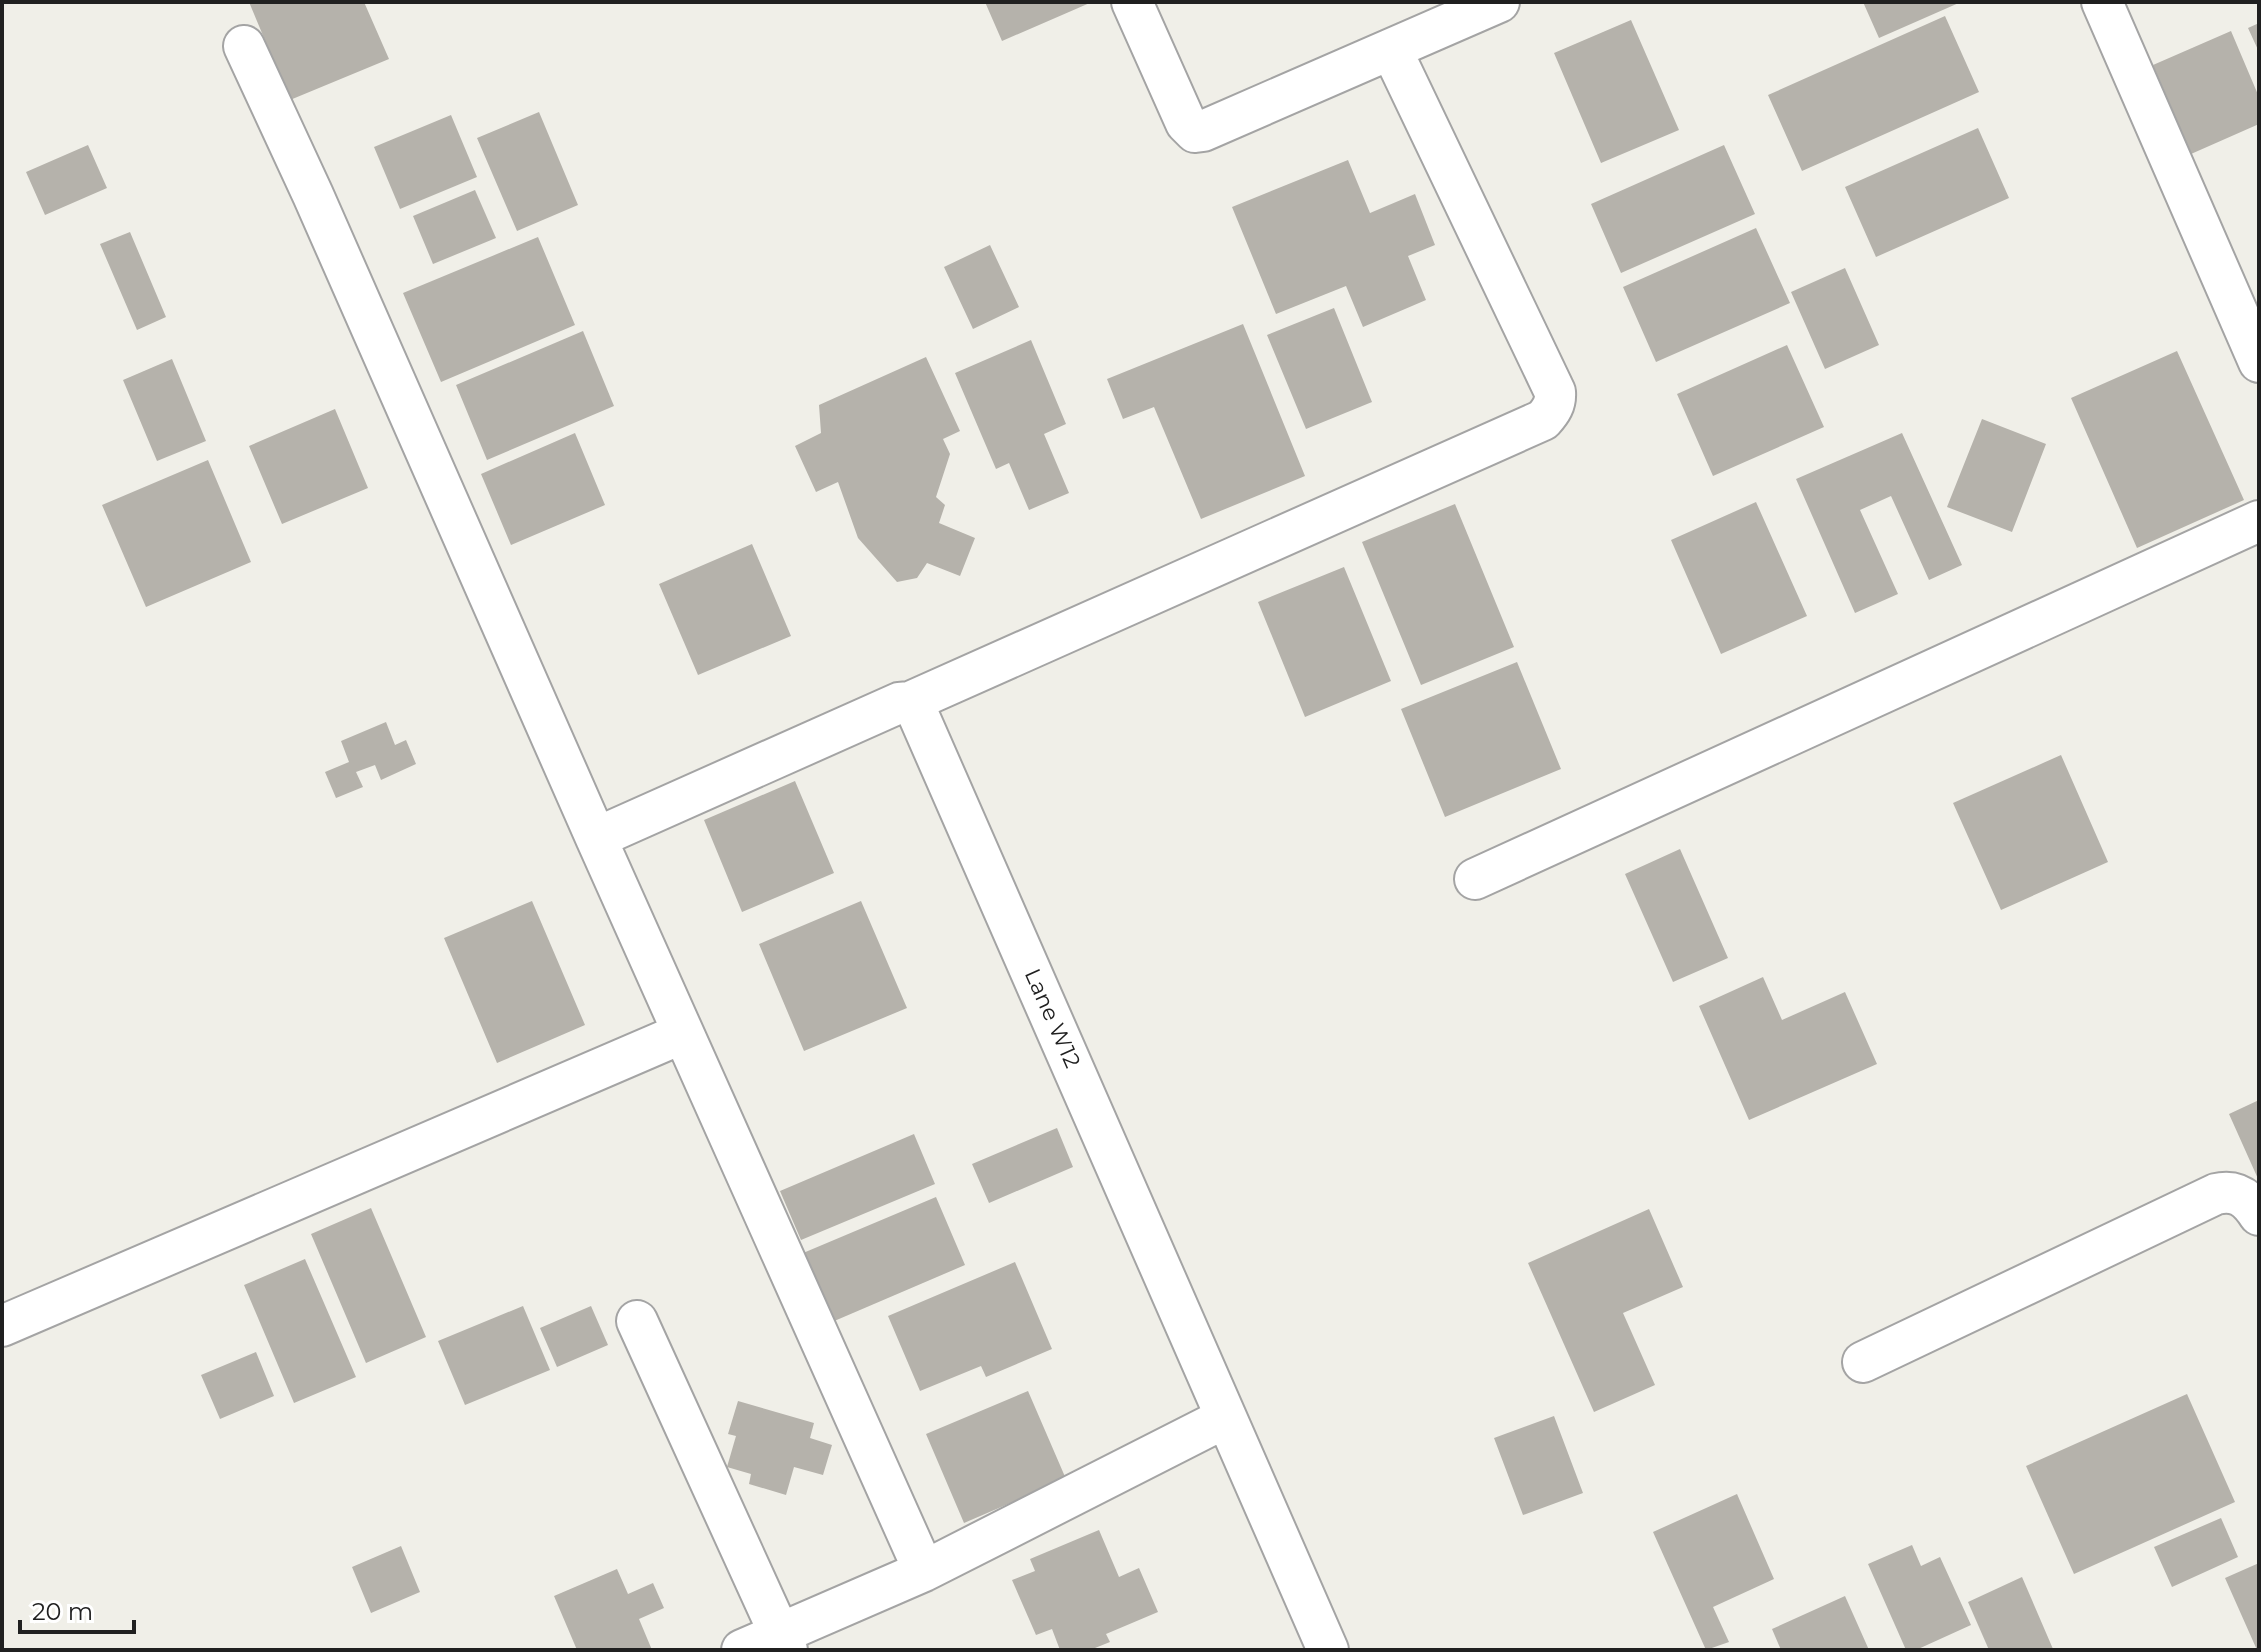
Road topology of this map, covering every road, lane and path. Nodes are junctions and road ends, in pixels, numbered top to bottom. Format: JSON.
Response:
{"nodes":[{"id":1,"x":1132,"y":2,"type":"edge"},
{"id":2,"x":1499,"y":2,"type":"edge"},
{"id":3,"x":2102,"y":2,"type":"edge"},
{"id":4,"x":244,"y":46,"type":"dead end"},
{"id":5,"x":1391,"y":49,"type":"junction"},
{"id":6,"x":2259,"y":362,"type":"edge"},
{"id":7,"x":2259,"y":521,"type":"edge"},
{"id":8,"x":910,"y":702,"type":"junction"},
{"id":9,"x":596,"y":838,"type":"junction"},
{"id":10,"x":1475,"y":879,"type":"dead end"},
{"id":11,"x":683,"y":1033,"type":"junction"},
{"id":12,"x":2259,"y":1215,"type":"edge"},
{"id":13,"x":637,"y":1321,"type":"dead end"},
{"id":14,"x":2,"y":1326,"type":"edge"},
{"id":15,"x":1863,"y":1362,"type":"dead end"},
{"id":16,"x":1225,"y":1418,"type":"junction"},
{"id":17,"x":924,"y":1571,"type":"junction"},
{"id":18,"x":784,"y":1642,"type":"edge"},
{"id":19,"x":742,"y":1650,"type":"edge"},
{"id":20,"x":1328,"y":1650,"type":"edge"}],
"edges":[{"from":1,"to":5,"type":"street"},
{"from":2,"to":5,"type":"street"},
{"from":3,"to":6,"type":"street"},
{"from":4,"to":9,"type":"street"},
{"from":5,"to":8,"type":"street"},
{"from":7,"to":10,"type":"street"},
{"from":8,"to":9,"type":"street"},
{"from":8,"to":16,"type":"street","name":"Lane W12"},
{"from":9,"to":11,"type":"street"},
{"from":11,"to":14,"type":"street"},
{"from":11,"to":17,"type":"street"},
{"from":12,"to":15,"type":"street"},
{"from":13,"to":18,"type":"street"},
{"from":16,"to":17,"type":"street"},
{"from":16,"to":20,"type":"street","name":"Lane W12"},
{"from":17,"to":18,"type":"street"},
{"from":18,"to":19,"type":"street"}]}
